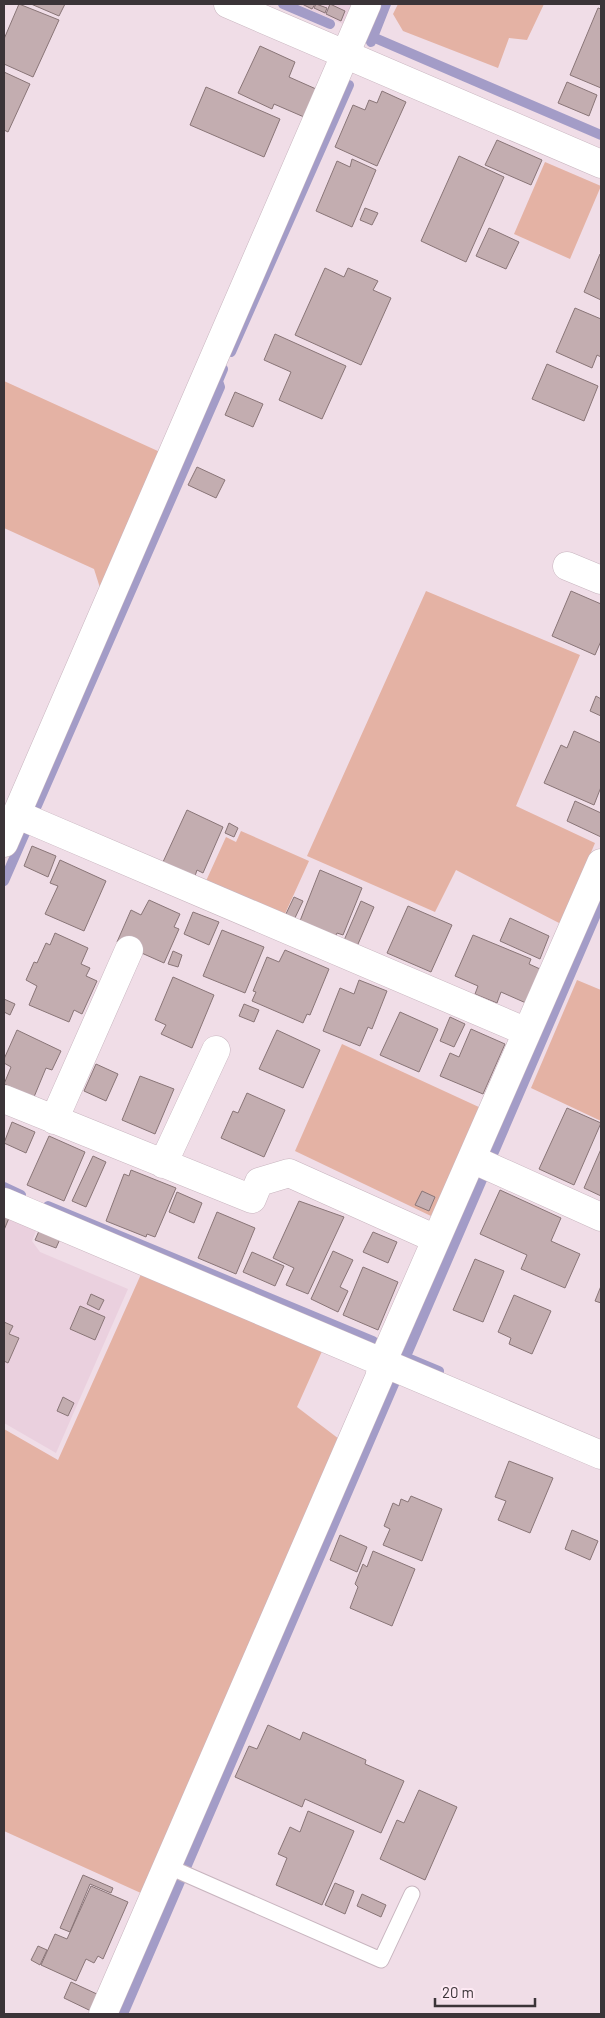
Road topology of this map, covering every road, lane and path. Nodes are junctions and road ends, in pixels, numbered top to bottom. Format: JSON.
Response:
{"nodes":[{"id":1,"x":228,"y":4,"type":"edge"},
{"id":2,"x":367,"y":4,"type":"edge"},
{"id":3,"x":345,"y":54,"type":"junction"},
{"id":4,"x":601,"y":164,"type":"edge"},
{"id":5,"x":567,"y":566,"type":"dead end"},
{"id":6,"x":601,"y":580,"type":"edge"},
{"id":7,"x":26,"y":818,"type":"junction"},
{"id":8,"x":4,"y":843,"type":"edge"},
{"id":9,"x":601,"y":863,"type":"edge"},
{"id":10,"x":129,"y":950,"type":"dead end"},
{"id":11,"x":527,"y":1032,"type":"junction"},
{"id":12,"x":216,"y":1050,"type":"dead end"},
{"id":13,"x":4,"y":1099,"type":"edge"},
{"id":14,"x":54,"y":1120,"type":"junction"},
{"id":15,"x":163,"y":1164,"type":"junction"},
{"id":16,"x":482,"y":1164,"type":"junction"},
{"id":17,"x":4,"y":1202,"type":"edge"},
{"id":18,"x":601,"y":1217,"type":"edge"},
{"id":19,"x":436,"y":1239,"type":"junction"},
{"id":20,"x":395,"y":1367,"type":"junction"},
{"id":21,"x":601,"y":1455,"type":"edge"},
{"id":22,"x":177,"y":1870,"type":"junction"},
{"id":23,"x":412,"y":1894,"type":"dead end"},
{"id":24,"x":103,"y":2014,"type":"edge"}],
"edges":[{"from":1,"to":3,"type":"street"},
{"from":2,"to":3,"type":"street"},
{"from":3,"to":4,"type":"street"},
{"from":3,"to":7,"type":"street"},
{"from":5,"to":6,"type":"street"},
{"from":7,"to":8,"type":"street"},
{"from":7,"to":11,"type":"street"},
{"from":9,"to":11,"type":"street"},
{"from":10,"to":14,"type":"street"},
{"from":11,"to":16,"type":"street"},
{"from":12,"to":15,"type":"street"},
{"from":13,"to":14,"type":"street"},
{"from":14,"to":15,"type":"street"},
{"from":15,"to":19,"type":"street"},
{"from":16,"to":18,"type":"street"},
{"from":16,"to":19,"type":"street"},
{"from":17,"to":20,"type":"street"},
{"from":19,"to":20,"type":"street"},
{"from":20,"to":21,"type":"street"},
{"from":20,"to":22,"type":"street"},
{"from":22,"to":23,"type":"lane"},
{"from":22,"to":24,"type":"street"}]}
